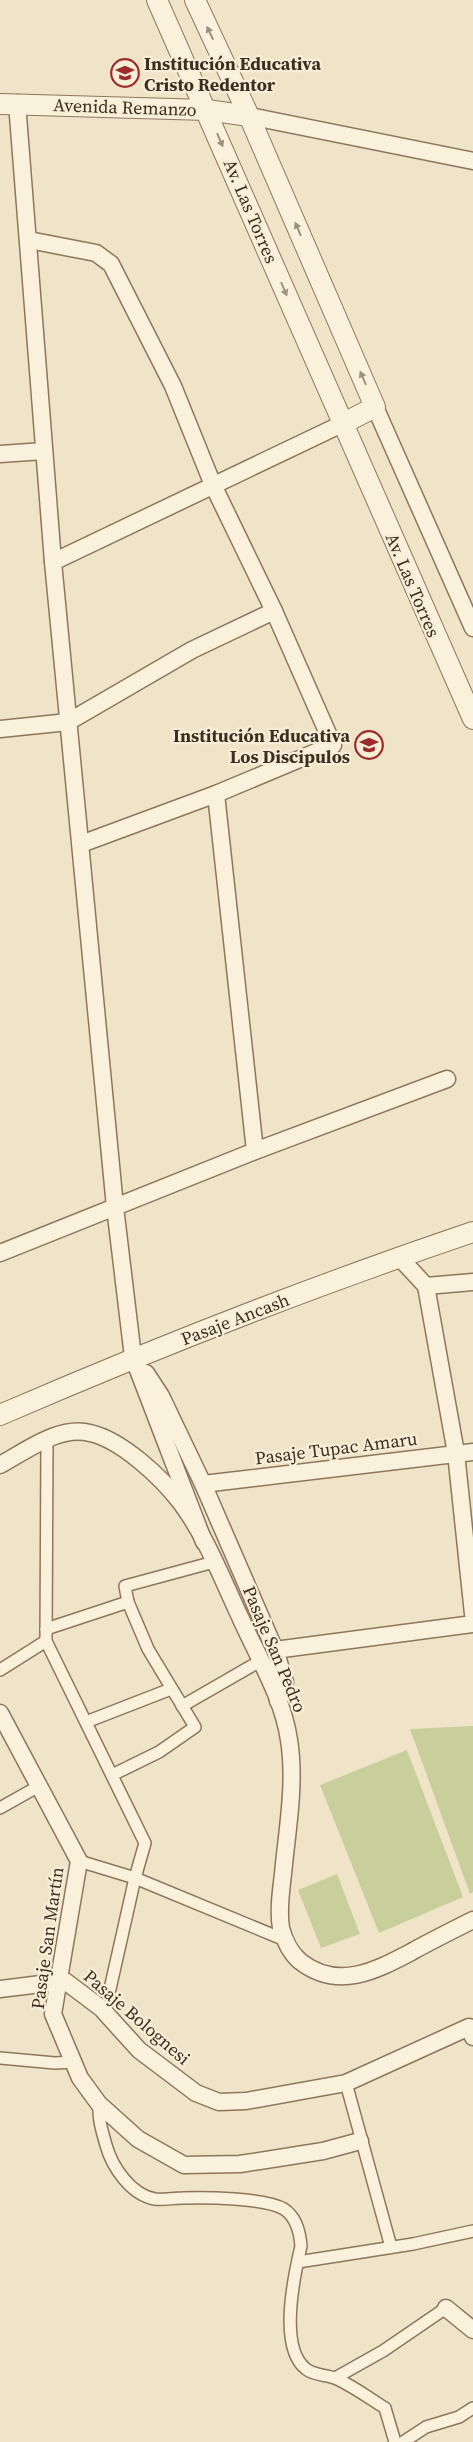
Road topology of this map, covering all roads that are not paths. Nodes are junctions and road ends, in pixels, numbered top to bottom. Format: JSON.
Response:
{"nodes":[{"id":1,"x":157,"y":0,"type":"edge"},
{"id":2,"x":195,"y":0,"type":"edge"},
{"id":3,"x":8,"y":104,"type":"edge"},
{"id":4,"x":207,"y":110,"type":"junction"},
{"id":5,"x":249,"y":116,"type":"junction"},
{"id":6,"x":473,"y":161,"type":"edge"},
{"id":7,"x":28,"y":240,"type":"junction"},
{"id":8,"x":375,"y":407,"type":"junction"},
{"id":9,"x":344,"y":423,"type":"junction"},
{"id":10,"x":44,"y":451,"type":"junction"},
{"id":11,"x":0,"y":454,"type":"edge"},
{"id":12,"x":213,"y":485,"type":"junction"},
{"id":13,"x":53,"y":562,"type":"junction"},
{"id":14,"x":274,"y":611,"type":"junction"},
{"id":15,"x":473,"y":628,"type":"edge"},
{"id":16,"x":473,"y":719,"type":"edge"},
{"id":17,"x":68,"y":722,"type":"junction"},
{"id":18,"x":0,"y":729,"type":"edge"},
{"id":19,"x":216,"y":794,"type":"junction"},
{"id":20,"x":81,"y":844,"type":"junction"},
{"id":21,"x":447,"y":1079,"type":"dead end"},
{"id":22,"x":255,"y":1151,"type":"junction"},
{"id":23,"x":115,"y":1207,"type":"junction"},
{"id":24,"x":473,"y":1232,"type":"edge"},
{"id":25,"x":0,"y":1253,"type":"edge"},
{"id":26,"x":399,"y":1257,"type":"junction"},
{"id":27,"x":473,"y":1282,"type":"edge"},
{"id":28,"x":426,"y":1286,"type":"junction"},
{"id":29,"x":133,"y":1357,"type":"junction"},
{"id":30,"x":0,"y":1415,"type":"edge"},
{"id":31,"x":47,"y":1440,"type":"junction"},
{"id":32,"x":473,"y":1452,"type":"edge"},
{"id":33,"x":456,"y":1453,"type":"junction"},
{"id":34,"x":0,"y":1466,"type":"edge"},
{"id":35,"x":203,"y":1484,"type":"junction"},
{"id":36,"x":204,"y":1542,"type":"junction"},
{"id":37,"x":214,"y":1562,"type":"junction"},
{"id":38,"x":128,"y":1602,"type":"junction"},
{"id":39,"x":473,"y":1614,"type":"edge"},
{"id":40,"x":473,"y":1624,"type":"edge"},
{"id":41,"x":46,"y":1629,"type":"junction"},
{"id":42,"x":46,"y":1641,"type":"junction"},
{"id":43,"x":275,"y":1650,"type":"junction"},
{"id":44,"x":260,"y":1662,"type":"junction"},
{"id":45,"x":0,"y":1670,"type":"edge"},
{"id":46,"x":171,"y":1689,"type":"junction"},
{"id":47,"x":278,"y":1701,"type":"junction"},
{"id":48,"x":182,"y":1706,"type":"junction"},
{"id":49,"x":0,"y":1713,"type":"edge"},
{"id":50,"x":86,"y":1722,"type":"junction"},
{"id":51,"x":112,"y":1775,"type":"junction"},
{"id":52,"x":39,"y":1786,"type":"junction"},
{"id":53,"x":0,"y":1808,"type":"edge"},
{"id":54,"x":79,"y":1861,"type":"junction"},
{"id":55,"x":134,"y":1878,"type":"junction"},
{"id":56,"x":473,"y":1920,"type":"edge"},
{"id":57,"x":285,"y":1940,"type":"junction"},
{"id":58,"x":60,"y":1981,"type":"junction"},
{"id":59,"x":0,"y":1989,"type":"edge"},
{"id":60,"x":110,"y":1989,"type":"dead end"},
{"id":61,"x":472,"y":2029,"type":"edge"},
{"id":62,"x":0,"y":2058,"type":"edge"},
{"id":63,"x":74,"y":2062,"type":"junction"},
{"id":64,"x":346,"y":2083,"type":"junction"},
{"id":65,"x":99,"y":2104,"type":"junction"},
{"id":66,"x":360,"y":2141,"type":"junction"},
{"id":67,"x":473,"y":2232,"type":"edge"},
{"id":68,"x":391,"y":2247,"type":"junction"},
{"id":69,"x":298,"y":2262,"type":"junction"},
{"id":70,"x":446,"y":2308,"type":"joint"},
{"id":71,"x":473,"y":2330,"type":"edge"},
{"id":72,"x":335,"y":2378,"type":"junction"},
{"id":73,"x":473,"y":2408,"type":"edge"},
{"id":74,"x":395,"y":2442,"type":"edge"},
{"id":75,"x":403,"y":2442,"type":"edge"}],
"edges":[{"from":1,"to":4,"type":"street","name":"Av. Las Torres"},
{"from":5,"to":2,"type":"street","name":"Av. Las Torres","one_way":true},
{"from":3,"to":4,"type":"street","name":"Avenida Remanzo"},
{"from":3,"to":7,"type":"street"},
{"from":4,"to":5,"type":"street","name":"Avenida Remanzo"},
{"from":4,"to":9,"type":"street","name":"Av. Las Torres","one_way":true},
{"from":5,"to":6,"type":"street"},
{"from":8,"to":5,"type":"street","name":"Av. Las Torres","one_way":true},
{"from":7,"to":10,"type":"street"},
{"from":7,"to":12,"type":"street"},
{"from":8,"to":9,"type":"street"},
{"from":8,"to":15,"type":"street","name":"Av. Las Torres"},
{"from":9,"to":12,"type":"street"},
{"from":9,"to":16,"type":"street","name":"Av. Las Torres"},
{"from":10,"to":11,"type":"street"},
{"from":10,"to":13,"type":"street"},
{"from":12,"to":13,"type":"street"},
{"from":12,"to":14,"type":"street"},
{"from":13,"to":17,"type":"street"},
{"from":14,"to":17,"type":"street"},
{"from":14,"to":19,"type":"street"},
{"from":17,"to":18,"type":"street"},
{"from":17,"to":20,"type":"street"},
{"from":19,"to":20,"type":"street"},
{"from":19,"to":22,"type":"street"},
{"from":20,"to":23,"type":"street"},
{"from":21,"to":22,"type":"street"},
{"from":22,"to":23,"type":"street"},
{"from":23,"to":25,"type":"street"},
{"from":23,"to":29,"type":"street"},
{"from":24,"to":26,"type":"street","name":"Pasaje Ancash"},
{"from":26,"to":28,"type":"street"},
{"from":26,"to":29,"type":"street","name":"Pasaje Ancash"},
{"from":27,"to":28,"type":"street"},
{"from":28,"to":33,"type":"street"},
{"from":29,"to":30,"type":"street","name":"Pasaje Ancash"},
{"from":29,"to":35,"type":"street"},
{"from":29,"to":36,"type":"street"},
{"from":31,"to":34,"type":"street","name":"Pasaje San Pedro"},
{"from":31,"to":36,"type":"street","name":"Pasaje San Pedro"},
{"from":31,"to":41,"type":"street"},
{"from":32,"to":33,"type":"street","name":"Pasaje Tupac Amaru"},
{"from":33,"to":35,"type":"street","name":"Pasaje Tupac Amaru"},
{"from":33,"to":39,"type":"street"},
{"from":35,"to":43,"type":"street"},
{"from":36,"to":37,"type":"street","name":"Pasaje San Pedro"},
{"from":37,"to":38,"type":"street"},
{"from":37,"to":44,"type":"street","name":"Pasaje San Pedro"},
{"from":38,"to":41,"type":"street"},
{"from":38,"to":46,"type":"street"},
{"from":40,"to":43,"type":"street"},
{"from":41,"to":42,"type":"street"},
{"from":42,"to":45,"type":"street"},
{"from":42,"to":50,"type":"street"},
{"from":43,"to":47,"type":"street"},
{"from":44,"to":47,"type":"street","name":"Pasaje San Pedro"},
{"from":44,"to":48,"type":"street"},
{"from":46,"to":48,"type":"street"},
{"from":46,"to":50,"type":"street"},
{"from":47,"to":57,"type":"street","name":"Pasaje San Pedro"},
{"from":48,"to":51,"type":"street"},
{"from":49,"to":52,"type":"street","name":"Pasaje San Martín"},
{"from":50,"to":51,"type":"street"},
{"from":51,"to":55,"type":"street"},
{"from":52,"to":53,"type":"street"},
{"from":52,"to":54,"type":"street","name":"Pasaje San Martín"},
{"from":54,"to":55,"type":"street"},
{"from":54,"to":58,"type":"street","name":"Pasaje San Martín"},
{"from":55,"to":57,"type":"street"},
{"from":55,"to":60,"type":"street"},
{"from":56,"to":57,"type":"street","name":"Pasaje San Pedro"},
{"from":58,"to":59,"type":"street","name":"Pasaje Bolognesi"},
{"from":58,"to":63,"type":"street","name":"Pasaje San Martín"},
{"from":58,"to":64,"type":"street","name":"Pasaje Bolognesi"},
{"from":61,"to":64,"type":"street","name":"Pasaje Bolognesi"},
{"from":62,"to":63,"type":"street"},
{"from":63,"to":65,"type":"street","name":"Pasaje San Martín"},
{"from":64,"to":66,"type":"street"},
{"from":65,"to":66,"type":"street","name":"Pasaje San Martín"},
{"from":65,"to":69,"type":"street"},
{"from":66,"to":68,"type":"street"},
{"from":67,"to":68,"type":"street"},
{"from":68,"to":69,"type":"street"},
{"from":69,"to":72,"type":"street"},
{"from":70,"to":71,"type":"street"},
{"from":70,"to":72,"type":"street"},
{"from":72,"to":74,"type":"street"},
{"from":73,"to":75,"type":"street"}]}
